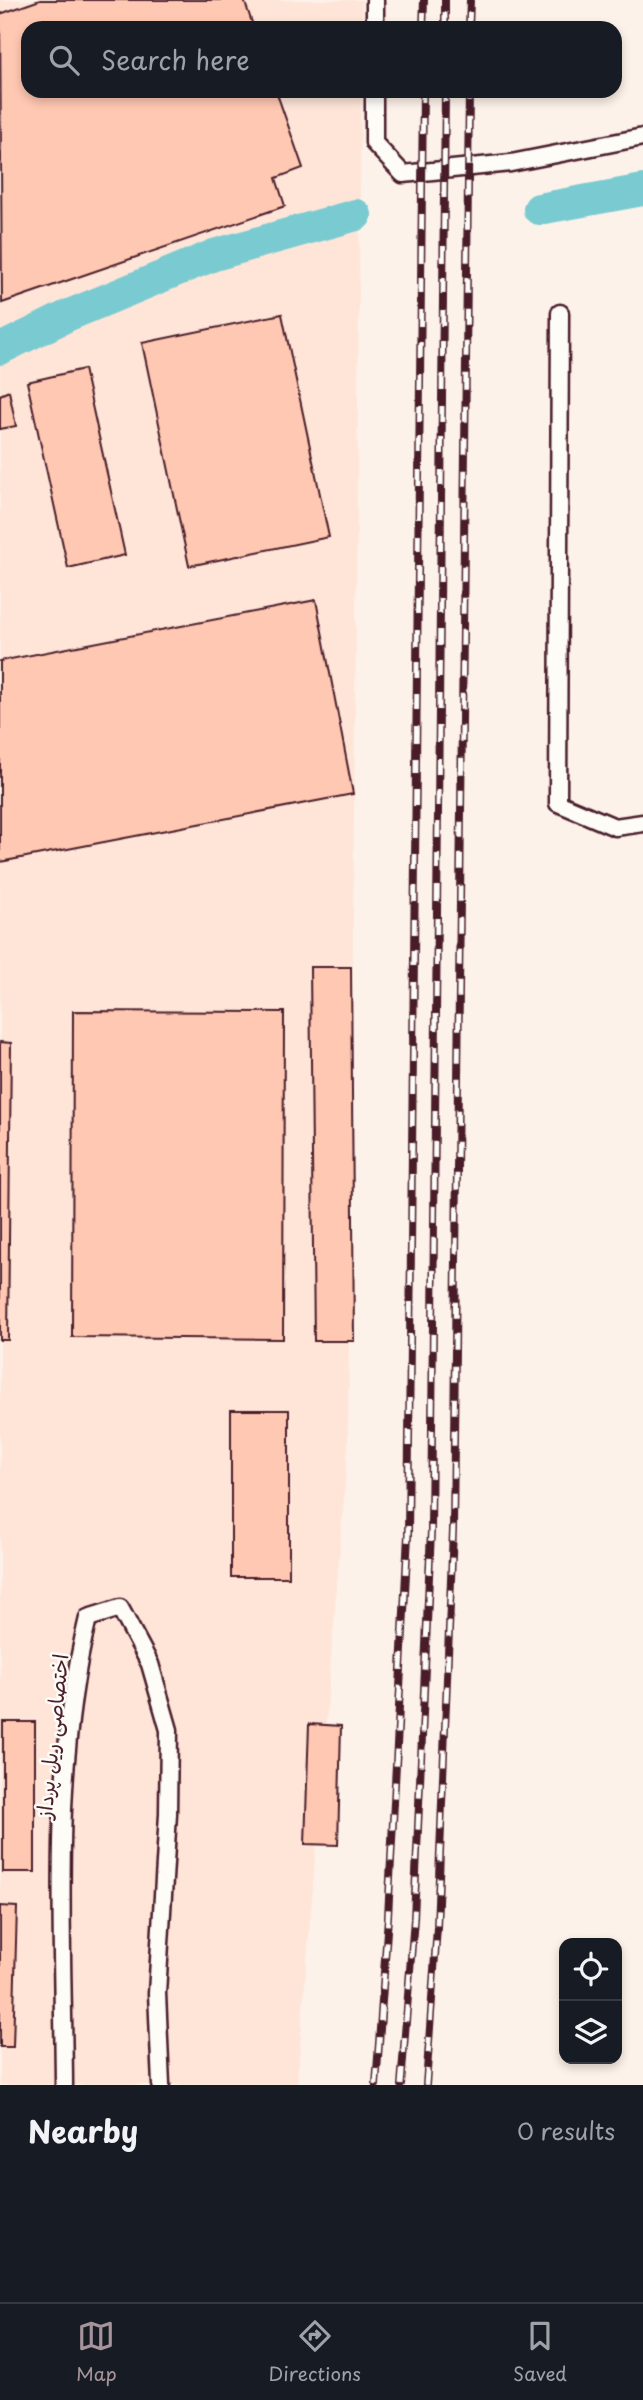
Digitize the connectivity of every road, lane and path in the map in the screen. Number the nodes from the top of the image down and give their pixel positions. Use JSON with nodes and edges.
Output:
{"nodes":[{"id":1,"x":375,"y":0,"type":"edge"},
{"id":2,"x":375,"y":21,"type":"edge"},
{"id":3,"x":374,"y":98,"type":"edge"},
{"id":4,"x":643,"y":137,"type":"edge"},
{"id":5,"x":560,"y":313,"type":"dead end"},
{"id":6,"x":643,"y":823,"type":"edge"},
{"id":7,"x":64,"y":2085,"type":"edge"},
{"id":8,"x":161,"y":2085,"type":"edge"}],
"edges":[{"from":1,"to":2,"type":"lane"},
{"from":3,"to":4,"type":"lane"},
{"from":5,"to":6,"type":"lane"},
{"from":7,"to":8,"type":"lane","name":"اختصاصی ریل پرداز"}]}
